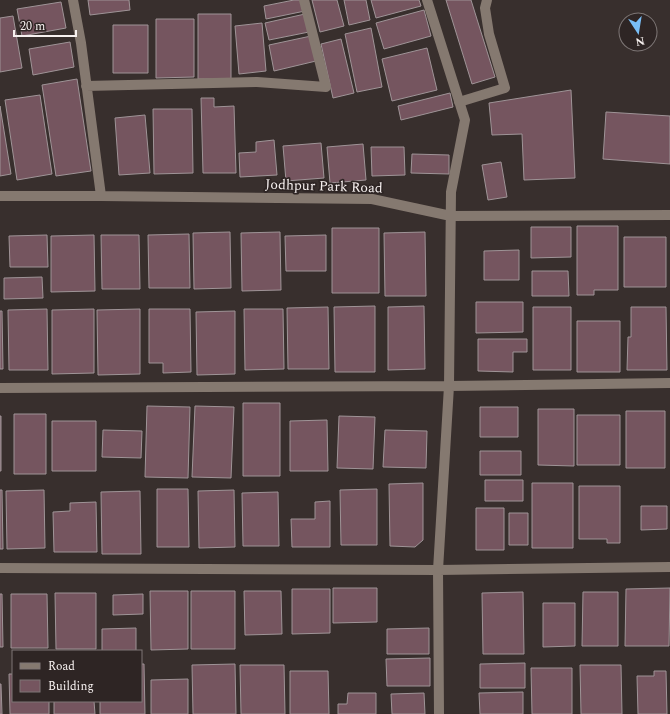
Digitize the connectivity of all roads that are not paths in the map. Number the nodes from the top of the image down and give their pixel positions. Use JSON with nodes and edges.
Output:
{"nodes":[{"id":1,"x":73,"y":0,"type":"edge"},
{"id":2,"x":304,"y":0,"type":"edge"},
{"id":3,"x":427,"y":0,"type":"edge"},
{"id":4,"x":488,"y":0,"type":"edge"},
{"id":5,"x":86,"y":86,"type":"junction"},
{"id":6,"x":459,"y":102,"type":"junction"},
{"id":7,"x":0,"y":196,"type":"edge"},
{"id":8,"x":101,"y":196,"type":"junction"},
{"id":9,"x":670,"y":215,"type":"edge"},
{"id":10,"x":451,"y":216,"type":"junction"},
{"id":11,"x":670,"y":383,"type":"edge"},
{"id":12,"x":449,"y":386,"type":"junction"},
{"id":13,"x":0,"y":388,"type":"edge"},
{"id":14,"x":670,"y":567,"type":"edge"},
{"id":15,"x":0,"y":568,"type":"edge"},
{"id":16,"x":438,"y":570,"type":"junction"},
{"id":17,"x":439,"y":714,"type":"edge"}],
"edges":[{"from":1,"to":5,"type":"street"},
{"from":2,"to":5,"type":"street"},
{"from":3,"to":6,"type":"street"},
{"from":4,"to":6,"type":"street"},
{"from":5,"to":8,"type":"street"},
{"from":6,"to":10,"type":"street"},
{"from":7,"to":8,"type":"street","name":"Jodhpur Park Road"},
{"from":8,"to":10,"type":"street","name":"Jodhpur Park Road"},
{"from":9,"to":10,"type":"street","name":"Jodhpur Park Road"},
{"from":10,"to":12,"type":"street"},
{"from":11,"to":12,"type":"street"},
{"from":12,"to":13,"type":"street"},
{"from":12,"to":16,"type":"street"},
{"from":14,"to":16,"type":"street"},
{"from":15,"to":16,"type":"street"},
{"from":16,"to":17,"type":"street"}]}
